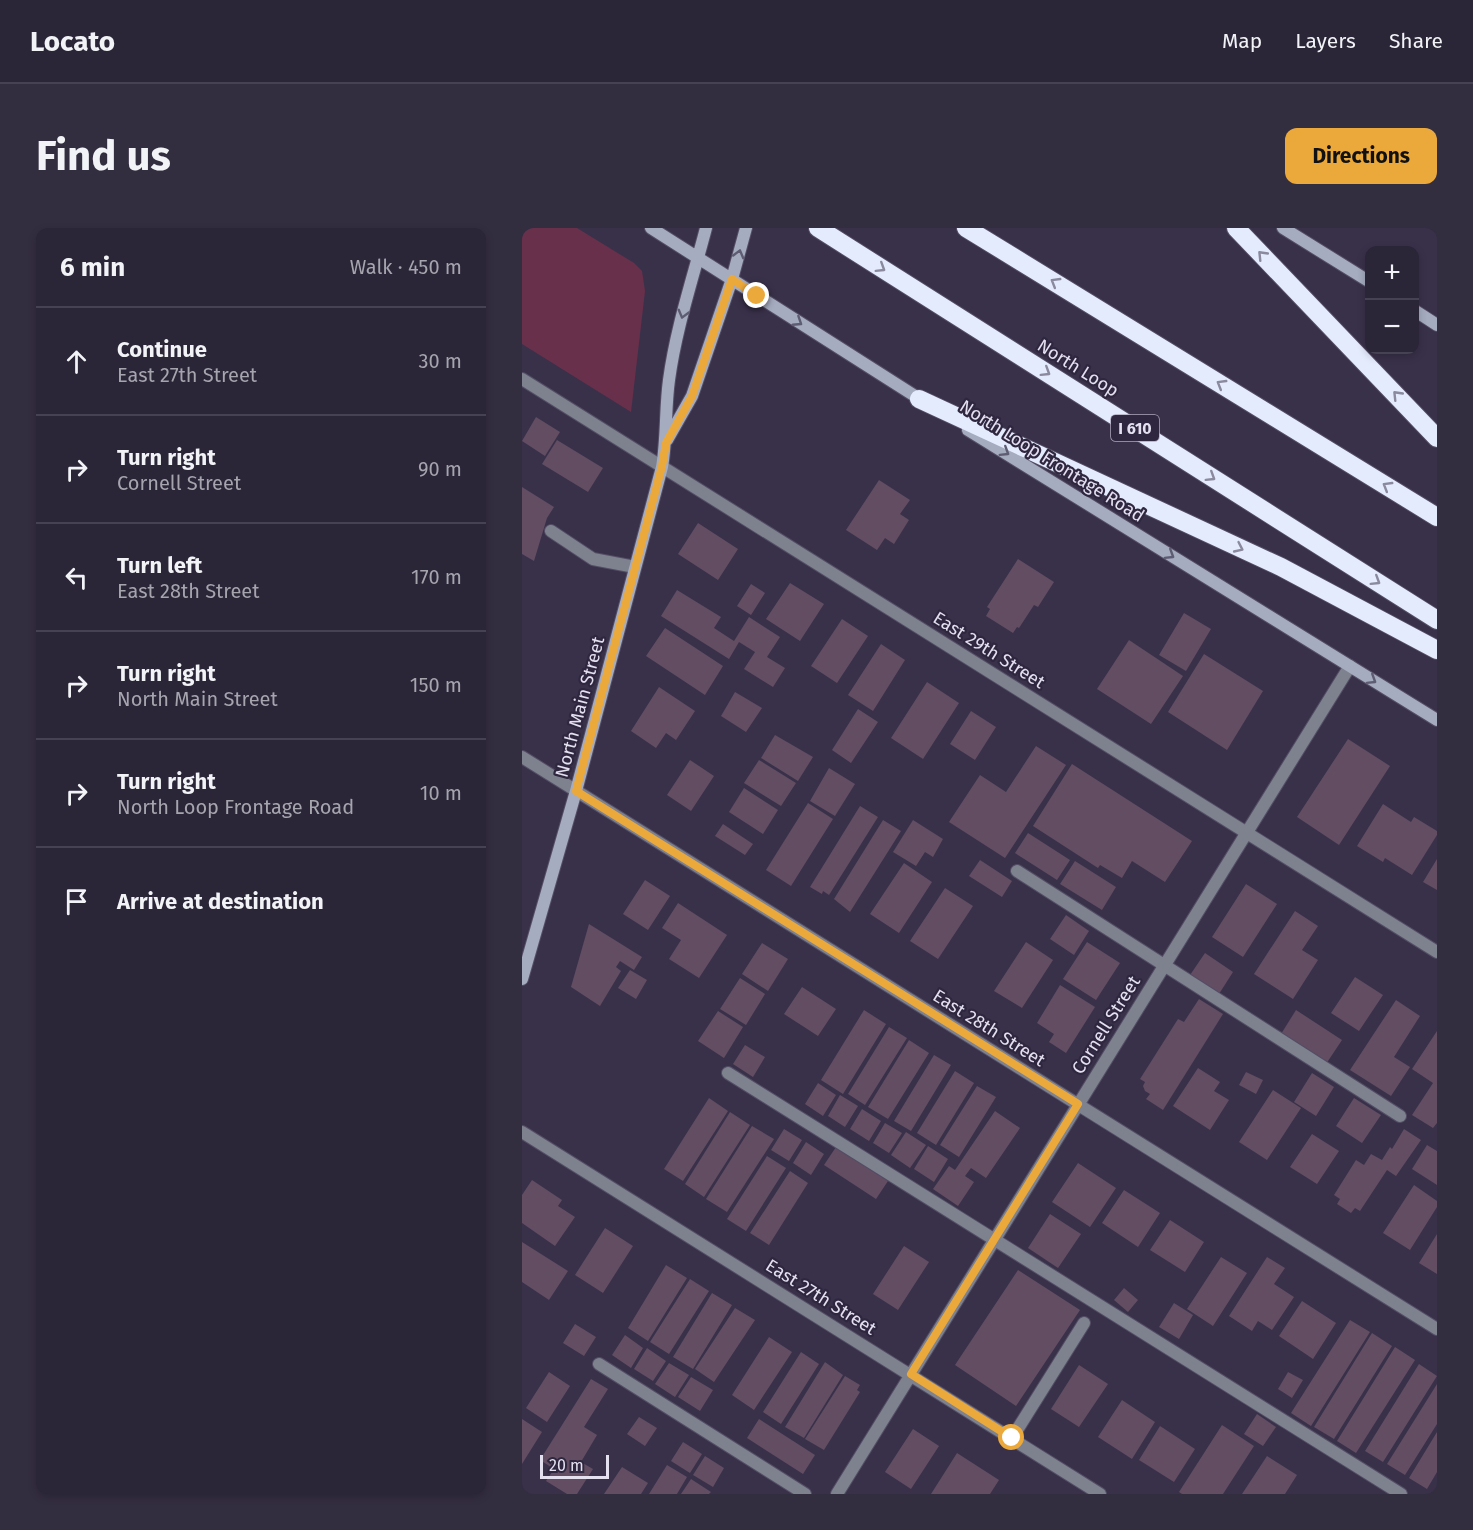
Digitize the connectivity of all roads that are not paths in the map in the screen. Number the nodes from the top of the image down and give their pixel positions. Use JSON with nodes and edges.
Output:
{"nodes":[{"id":1,"x":651,"y":228,"type":"edge"},
{"id":2,"x":706,"y":228,"type":"edge"},
{"id":3,"x":746,"y":228,"type":"edge"},
{"id":4,"x":966,"y":228,"type":"edge"},
{"id":5,"x":1236,"y":228,"type":"edge"},
{"id":6,"x":1283,"y":228,"type":"edge"},
{"id":7,"x":825,"y":232,"type":"edge"},
{"id":8,"x":698,"y":258,"type":"junction"},
{"id":9,"x":732,"y":279,"type":"junction"},
{"id":10,"x":1365,"y":279,"type":"edge"},
{"id":11,"x":1419,"y":313,"type":"edge"},
{"id":12,"x":1437,"y":325,"type":"edge"},
{"id":13,"x":522,"y":379,"type":"edge"},
{"id":14,"x":919,"y":399,"type":"junction"},
{"id":15,"x":1437,"y":438,"type":"edge"},
{"id":16,"x":666,"y":443,"type":"junction"},
{"id":17,"x":662,"y":466,"type":"junction"},
{"id":18,"x":1437,"y":517,"type":"edge"},
{"id":19,"x":551,"y":531,"type":"dead end"},
{"id":20,"x":635,"y":567,"type":"junction"},
{"id":21,"x":1437,"y":620,"type":"edge"},
{"id":22,"x":1437,"y":650,"type":"edge"},
{"id":23,"x":1350,"y":666,"type":"junction"},
{"id":24,"x":1437,"y":720,"type":"edge"},
{"id":25,"x":522,"y":757,"type":"edge"},
{"id":26,"x":576,"y":791,"type":"junction"},
{"id":27,"x":1247,"y":833,"type":"junction"},
{"id":28,"x":1017,"y":871,"type":"dead end"},
{"id":29,"x":1437,"y":952,"type":"edge"},
{"id":30,"x":1164,"y":965,"type":"junction"},
{"id":31,"x":522,"y":979,"type":"edge"},
{"id":32,"x":728,"y":1073,"type":"dead end"},
{"id":33,"x":1078,"y":1104,"type":"junction"},
{"id":34,"x":1400,"y":1116,"type":"dead end"},
{"id":35,"x":522,"y":1132,"type":"edge"},
{"id":36,"x":995,"y":1239,"type":"junction"},
{"id":37,"x":1084,"y":1323,"type":"dead end"},
{"id":38,"x":1437,"y":1329,"type":"edge"},
{"id":39,"x":599,"y":1364,"type":"dead end"},
{"id":40,"x":911,"y":1374,"type":"junction"},
{"id":41,"x":1012,"y":1438,"type":"junction"},
{"id":42,"x":805,"y":1494,"type":"edge"},
{"id":43,"x":837,"y":1494,"type":"edge"},
{"id":44,"x":1100,"y":1494,"type":"edge"},
{"id":45,"x":1401,"y":1494,"type":"edge"}],
"edges":[{"from":1,"to":8,"type":"main road","name":"North Loop Frontage Road"},
{"from":2,"to":8,"type":"main road","name":"North Main Street"},
{"from":9,"to":3,"type":"main road","name":"North Main Street","one_way":true},
{"from":18,"to":4,"type":"highway","one_way":true},
{"from":15,"to":5,"type":"highway","one_way":true},
{"from":6,"to":10,"type":"main road"},
{"from":7,"to":21,"type":"highway","name":"North Loop","number":"I 610","one_way":true},
{"from":8,"to":9,"type":"main road","name":"North Loop Frontage Road"},
{"from":8,"to":16,"type":"main road","name":"North Main Street","one_way":true},
{"from":9,"to":14,"type":"main road","name":"North Loop Frontage Road","one_way":true},
{"from":9,"to":16,"type":"main road","name":"North Main Street"},
{"from":11,"to":12,"type":"main road"},
{"from":13,"to":17,"type":"street","name":"East 29th Street"},
{"from":14,"to":22,"type":"highway","one_way":true},
{"from":14,"to":23,"type":"main road","name":"North Loop Frontage Road","one_way":true},
{"from":16,"to":17,"type":"main road","name":"North Main Street"},
{"from":17,"to":20,"type":"main road","name":"North Main Street"},
{"from":17,"to":27,"type":"street","name":"East 29th Street"},
{"from":19,"to":20,"type":"street"},
{"from":20,"to":26,"type":"main road","name":"North Main Street"},
{"from":23,"to":24,"type":"main road","name":"North Loop Frontage Road","one_way":true},
{"from":23,"to":27,"type":"street","name":"Cornell Street"},
{"from":25,"to":26,"type":"street","name":"East 28th Street"},
{"from":26,"to":31,"type":"main road","name":"North Main Street"},
{"from":26,"to":33,"type":"street","name":"East 28th Street"},
{"from":27,"to":29,"type":"street","name":"East 29th Street"},
{"from":27,"to":30,"type":"street","name":"Cornell Street"},
{"from":28,"to":30,"type":"street"},
{"from":30,"to":33,"type":"street","name":"Cornell Street"},
{"from":30,"to":34,"type":"street"},
{"from":32,"to":36,"type":"street"},
{"from":33,"to":36,"type":"street","name":"Cornell Street"},
{"from":33,"to":38,"type":"street","name":"East 28th Street"},
{"from":35,"to":40,"type":"street","name":"East 27th Street"},
{"from":36,"to":40,"type":"street","name":"Cornell Street"},
{"from":36,"to":45,"type":"street"},
{"from":37,"to":41,"type":"street"},
{"from":39,"to":42,"type":"street"},
{"from":40,"to":41,"type":"street","name":"East 27th Street"},
{"from":40,"to":43,"type":"street","name":"Cornell Street"},
{"from":41,"to":44,"type":"street","name":"East 27th Street"}]}
